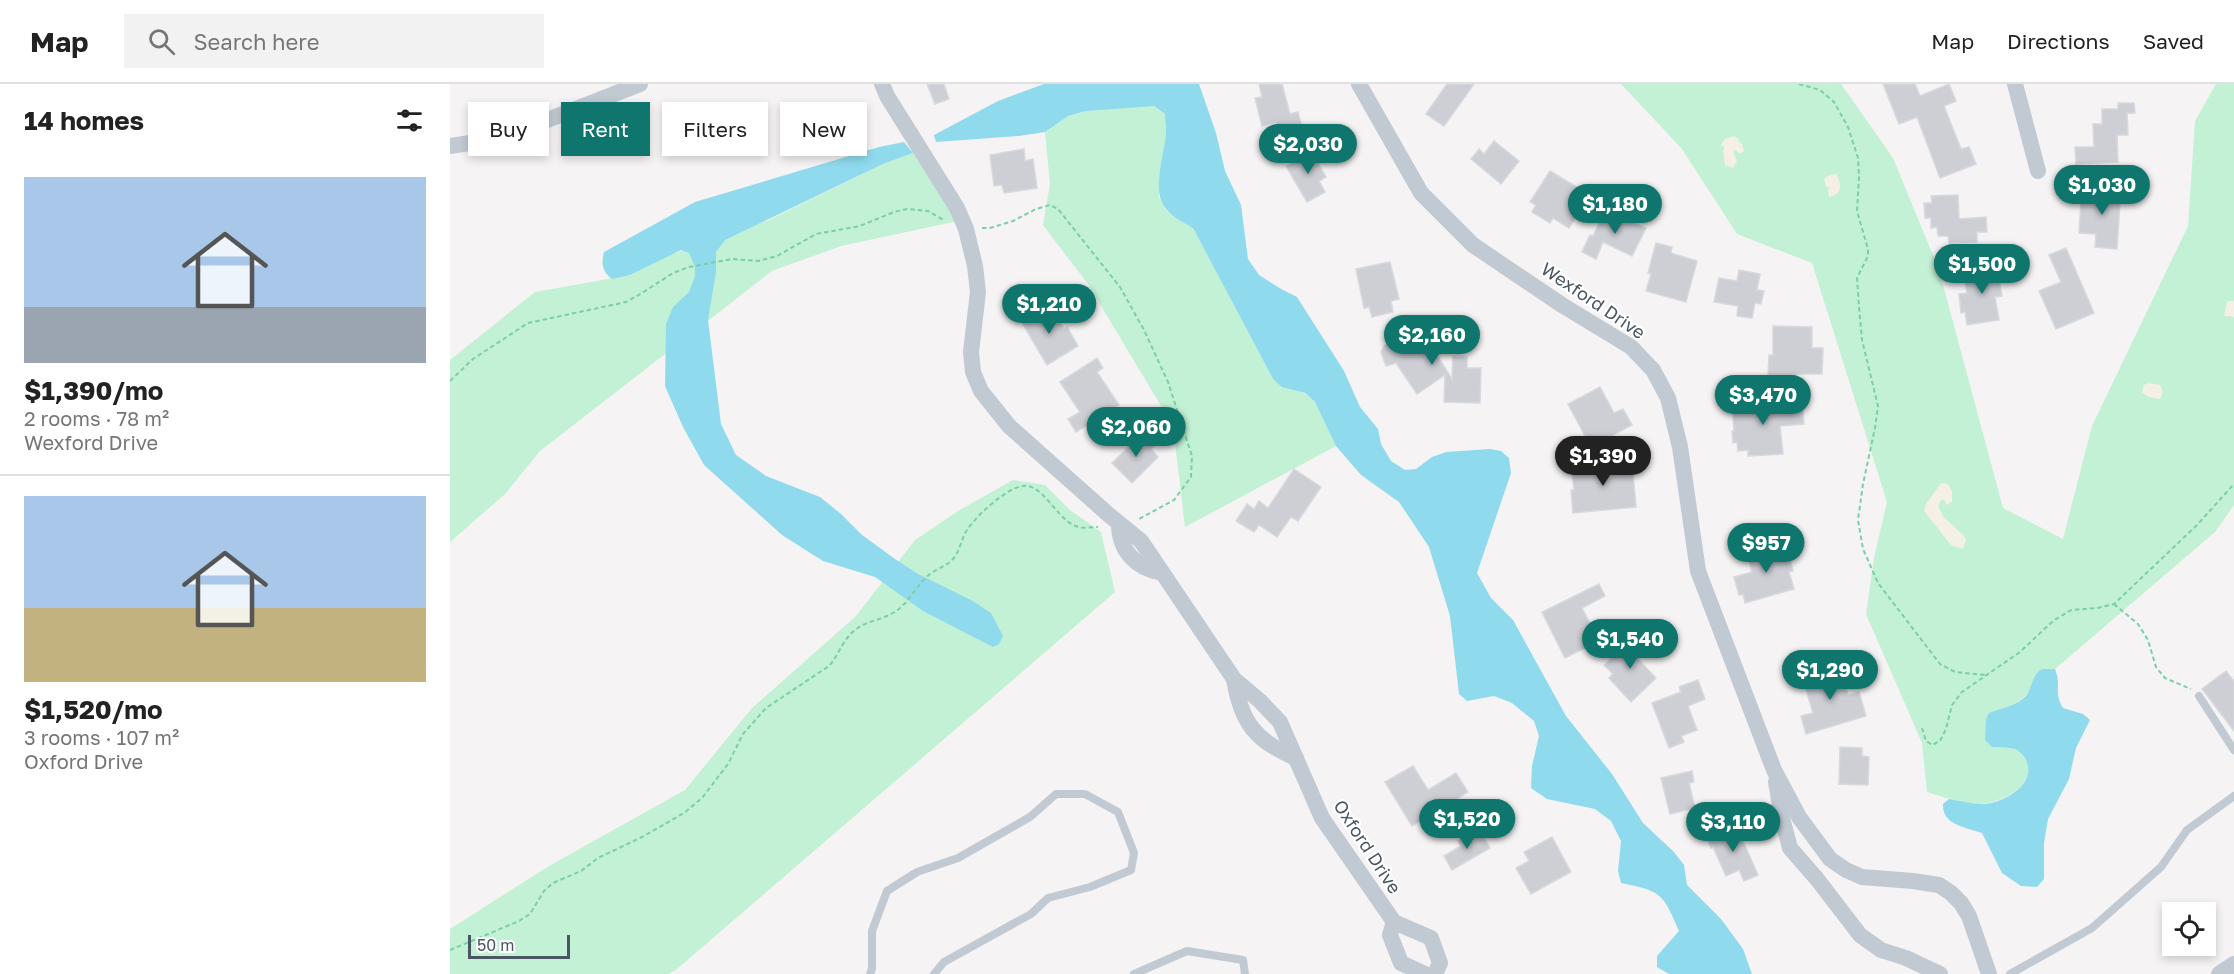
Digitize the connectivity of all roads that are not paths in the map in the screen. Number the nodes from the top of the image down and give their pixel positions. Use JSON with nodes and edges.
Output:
{"nodes":[{"id":1,"x":640,"y":84,"type":"edge"},
{"id":2,"x":882,"y":84,"type":"edge"},
{"id":3,"x":1359,"y":84,"type":"edge"},
{"id":4,"x":2015,"y":84,"type":"edge"},
{"id":5,"x":450,"y":146,"type":"edge"},
{"id":6,"x":2038,"y":171,"type":"dead end"},
{"id":7,"x":1234,"y":679,"type":"junction"},
{"id":8,"x":2199,"y":696,"type":"road end"},
{"id":9,"x":2234,"y":750,"type":"edge"},
{"id":10,"x":1296,"y":758,"type":"junction"},
{"id":11,"x":1774,"y":770,"type":"junction"},
{"id":12,"x":2234,"y":796,"type":"edge"},
{"id":13,"x":1394,"y":922,"type":"junction"},
{"id":14,"x":2234,"y":964,"type":"edge"},
{"id":15,"x":870,"y":974,"type":"edge"},
{"id":16,"x":934,"y":974,"type":"edge"},
{"id":17,"x":1134,"y":974,"type":"edge"},
{"id":18,"x":1245,"y":974,"type":"edge"},
{"id":19,"x":1425,"y":974,"type":"edge"},
{"id":20,"x":1435,"y":974,"type":"edge"},
{"id":21,"x":1940,"y":974,"type":"edge"},
{"id":22,"x":1989,"y":974,"type":"edge"},
{"id":23,"x":2010,"y":974,"type":"edge"},
{"id":24,"x":2219,"y":974,"type":"edge"}],
"edges":[{"from":1,"to":5,"type":"street"},
{"from":2,"to":7,"type":"street","name":"Oxford Drive"},
{"from":3,"to":11,"type":"street","name":"Wexford Drive"},
{"from":4,"to":6,"type":"street"},
{"from":7,"to":10,"type":"street","name":"Oxford Drive"},
{"from":7,"to":10,"type":"street","name":"Oxford Drive"},
{"from":8,"to":9,"type":"lane"},
{"from":10,"to":13,"type":"street","name":"Oxford Drive"},
{"from":11,"to":21,"type":"street","name":"Wexford Drive"},
{"from":11,"to":22,"type":"street","name":"Wexford Drive"},
{"from":12,"to":23,"type":"lane"},
{"from":13,"to":19,"type":"street","name":"Oxford Drive"},
{"from":13,"to":20,"type":"street","name":"Oxford Drive"},
{"from":14,"to":24,"type":"street"},
{"from":15,"to":16,"type":"lane"},
{"from":17,"to":18,"type":"lane"}]}
